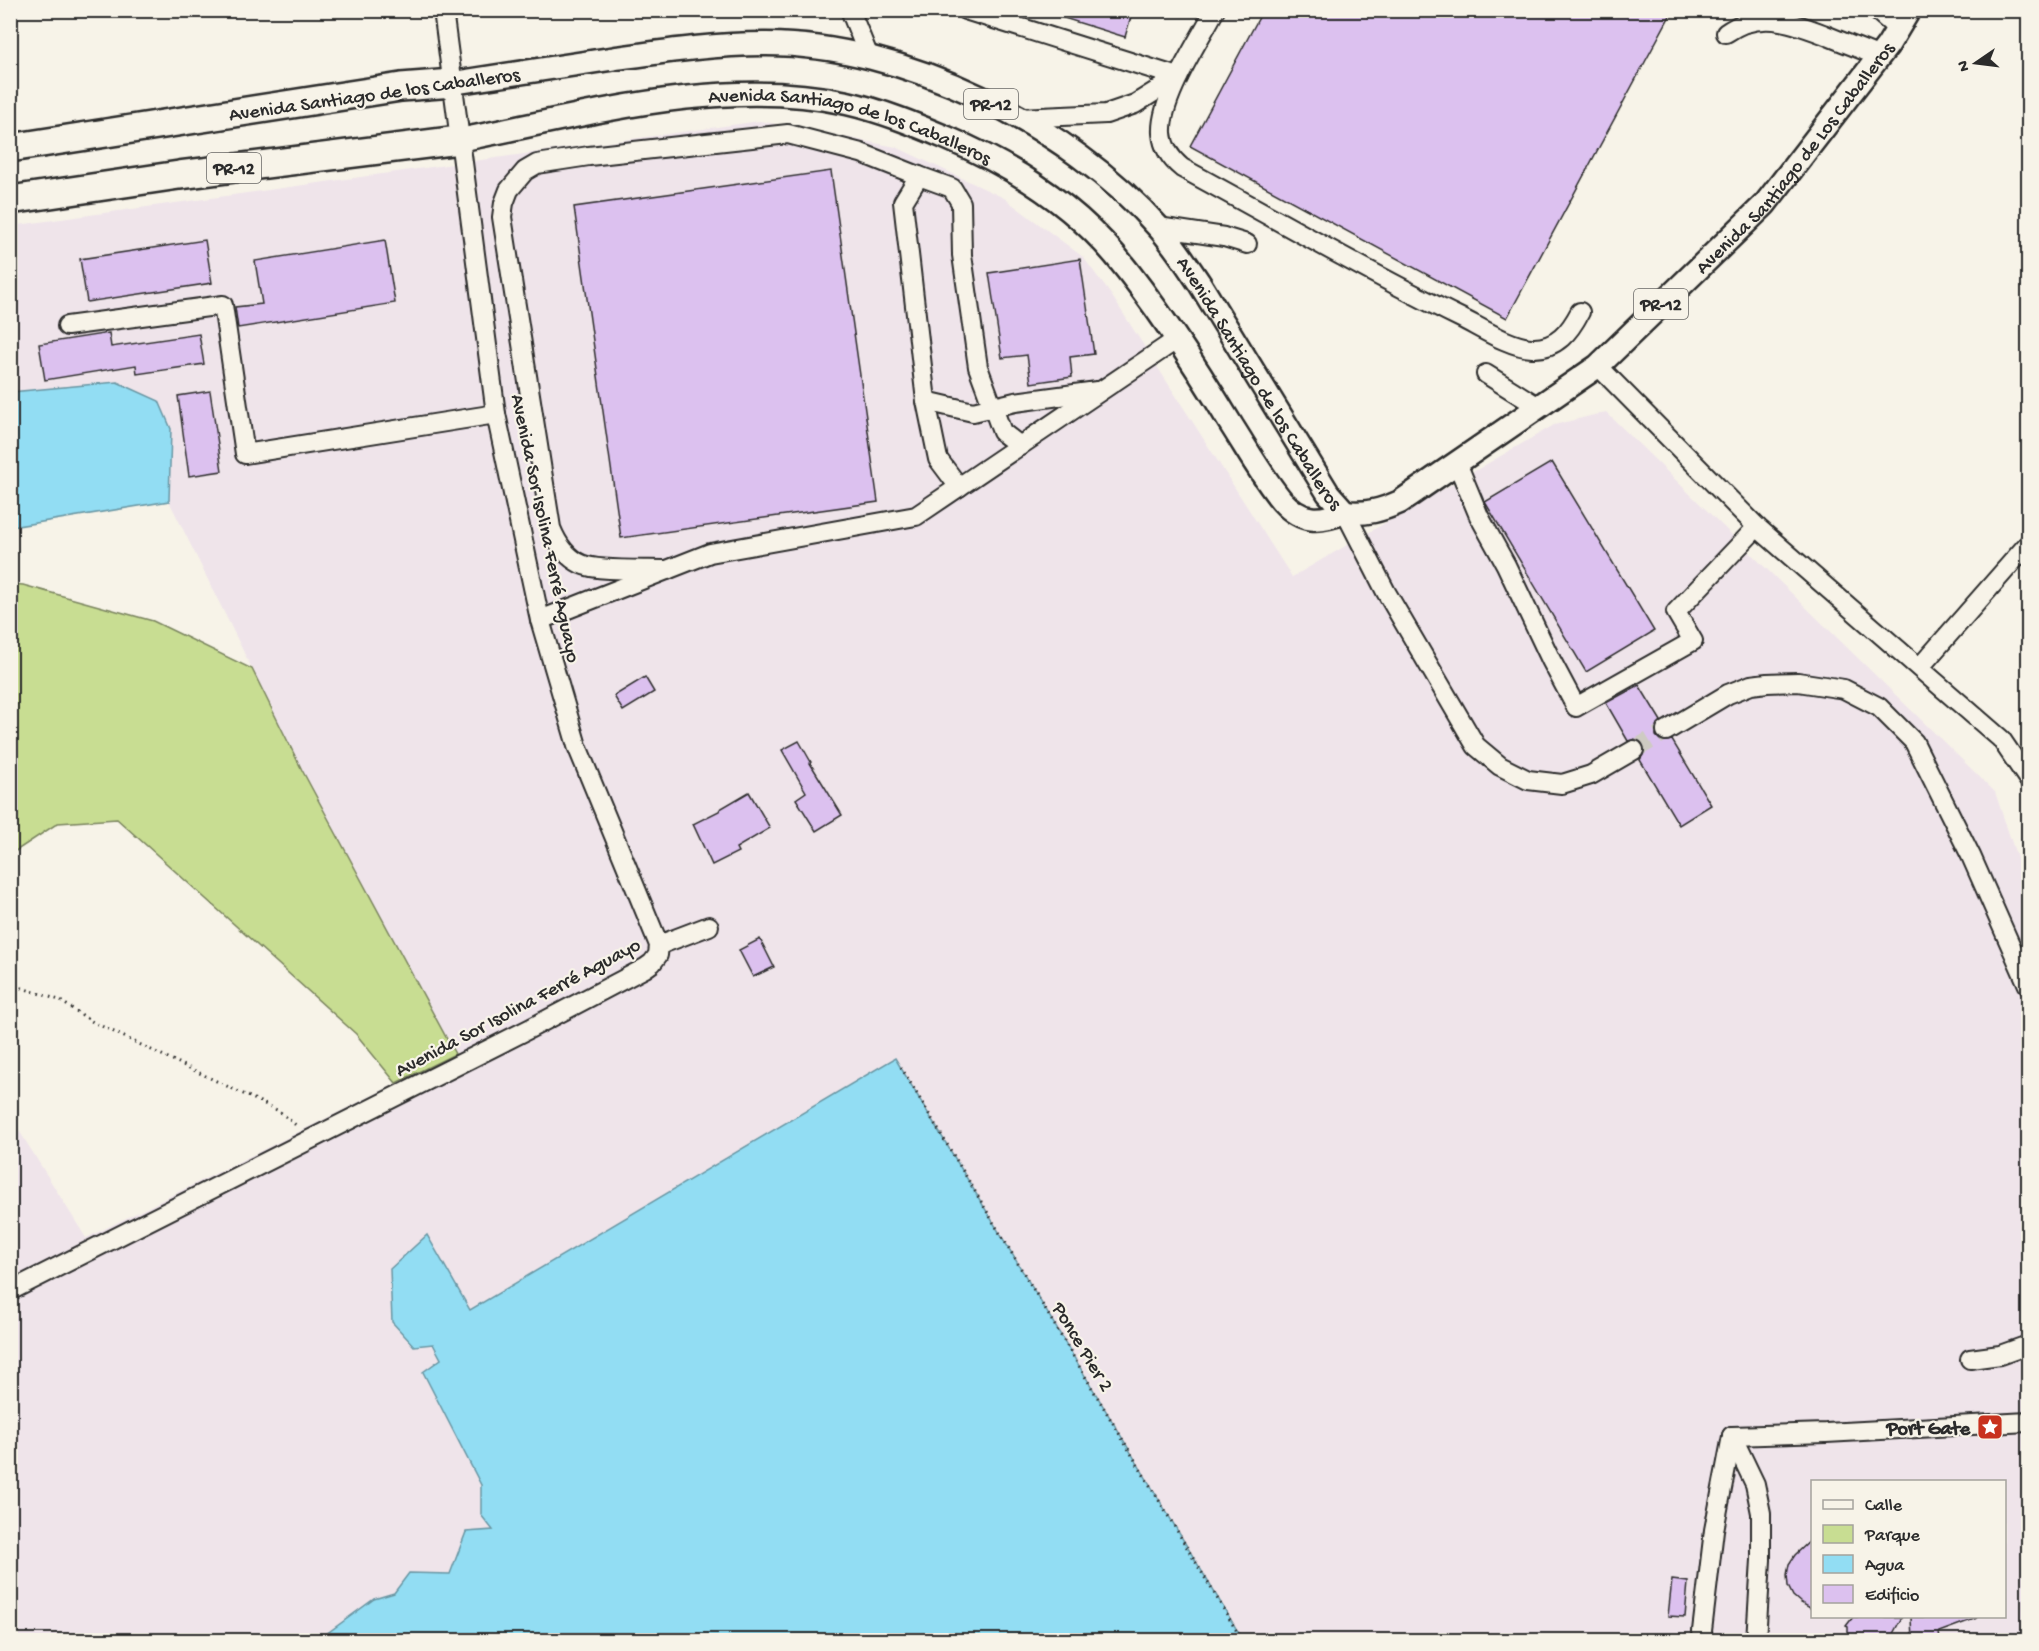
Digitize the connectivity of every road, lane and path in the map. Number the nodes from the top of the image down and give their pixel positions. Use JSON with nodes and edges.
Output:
{"nodes":[{"id":1,"x":443,"y":10,"type":"edge"},
{"id":2,"x":849,"y":10,"type":"edge"},
{"id":3,"x":965,"y":10,"type":"edge"},
{"id":4,"x":1215,"y":10,"type":"edge"},
{"id":5,"x":1876,"y":10,"type":"edge"},
{"id":6,"x":1903,"y":20,"type":"edge"},
{"id":7,"x":1725,"y":33,"type":"dead end"},
{"id":8,"x":869,"y":57,"type":"junction"},
{"id":9,"x":1880,"y":57,"type":"junction"},
{"id":10,"x":1178,"y":77,"type":"junction"},
{"id":11,"x":453,"y":83,"type":"junction"},
{"id":12,"x":1019,"y":118,"type":"junction"},
{"id":13,"x":459,"y":140,"type":"junction"},
{"id":14,"x":10,"y":148,"type":"edge"},
{"id":15,"x":919,"y":176,"type":"junction"},
{"id":16,"x":10,"y":200,"type":"edge"},
{"id":17,"x":1158,"y":227,"type":"junction"},
{"id":18,"x":1246,"y":244,"type":"dead end"},
{"id":19,"x":1580,"y":312,"type":"dead end"},
{"id":20,"x":67,"y":326,"type":"dead end"},
{"id":21,"x":1176,"y":340,"type":"junction"},
{"id":22,"x":1598,"y":366,"type":"junction"},
{"id":23,"x":1486,"y":374,"type":"dead end"},
{"id":24,"x":1102,"y":390,"type":"junction"},
{"id":25,"x":926,"y":401,"type":"junction"},
{"id":26,"x":1537,"y":406,"type":"junction"},
{"id":27,"x":995,"y":407,"type":"junction"},
{"id":28,"x":496,"y":414,"type":"junction"},
{"id":29,"x":1020,"y":446,"type":"junction"},
{"id":30,"x":1457,"y":462,"type":"junction"},
{"id":31,"x":959,"y":487,"type":"junction"},
{"id":32,"x":1345,"y":512,"type":"junction"},
{"id":33,"x":1757,"y":527,"type":"junction"},
{"id":34,"x":2028,"y":544,"type":"edge"},
{"id":35,"x":667,"y":570,"type":"junction"},
{"id":36,"x":540,"y":620,"type":"junction"},
{"id":37,"x":1920,"y":667,"type":"junction"},
{"id":38,"x":1666,"y":731,"type":"tunnel mouth"},
{"id":39,"x":1634,"y":750,"type":"tunnel mouth"},
{"id":40,"x":2028,"y":779,"type":"edge"},
{"id":41,"x":709,"y":926,"type":"dead end"},
{"id":42,"x":659,"y":945,"type":"junction"},
{"id":43,"x":10,"y":984,"type":"edge"},
{"id":44,"x":2028,"y":986,"type":"edge"},
{"id":45,"x":901,"y":1067,"type":"dead end"},
{"id":46,"x":311,"y":1139,"type":"junction"},
{"id":47,"x":10,"y":1291,"type":"edge"},
{"id":48,"x":2028,"y":1345,"type":"edge"},
{"id":49,"x":1970,"y":1359,"type":"dead end"},
{"id":50,"x":2028,"y":1422,"type":"edge"},
{"id":51,"x":1732,"y":1436,"type":"junction"},
{"id":52,"x":1242,"y":1641,"type":"edge"},
{"id":53,"x":1703,"y":1641,"type":"edge"},
{"id":54,"x":1756,"y":1641,"type":"edge"}],
"edges":[{"from":1,"to":11,"type":"street","name":"Avenida Sor Isolina Ferré Aguayo"},
{"from":2,"to":8,"type":"street"},
{"from":3,"to":10,"type":"street"},
{"from":4,"to":10,"type":"street"},
{"from":5,"to":6,"type":"street"},
{"from":6,"to":9,"type":"main road","name":"Avenida Santiago de Los Caballeros","number":"PR-12"},
{"from":7,"to":9,"type":"street"},
{"from":8,"to":11,"type":"main road","name":"Avenida Santiago de los Caballeros","number":"PR-12"},
{"from":8,"to":12,"type":"main road","name":"Avenida Santiago de los Caballeros","number":"PR-12"},
{"from":9,"to":22,"type":"main road","name":"Avenida Santiago de Los Caballeros","number":"PR-12"},
{"from":10,"to":12,"type":"street"},
{"from":10,"to":19,"type":"street"},
{"from":11,"to":13,"type":"street","name":"Avenida Sor Isolina Ferré Aguayo"},
{"from":11,"to":14,"type":"highway","name":"Avenida Santiago de los Caballeros","number":"PR-12"},
{"from":12,"to":17,"type":"main road","name":"Avenida Santiago de los Caballeros","number":"PR-12"},
{"from":13,"to":16,"type":"highway","name":"Avenida Santiago de los Caballeros","number":"PR-12"},
{"from":13,"to":21,"type":"main road","name":"Avenida Santiago de los Caballeros","number":"PR-12"},
{"from":13,"to":28,"type":"street","name":"Avenida Sor Isolina Ferré Aguayo"},
{"from":15,"to":25,"type":"street"},
{"from":15,"to":27,"type":"street"},
{"from":15,"to":35,"type":"street"},
{"from":17,"to":18,"type":"street"},
{"from":17,"to":32,"type":"main road","name":"Avenida Santiago de los Caballeros","number":"PR-12"},
{"from":20,"to":28,"type":"street"},
{"from":21,"to":24,"type":"street"},
{"from":21,"to":32,"type":"main road","name":"Avenida Santiago de los Caballeros","number":"PR-12"},
{"from":22,"to":26,"type":"main road","name":"Avenida Santiago de Los Caballeros","number":"PR-12"},
{"from":22,"to":33,"type":"street"},
{"from":23,"to":26,"type":"street"},
{"from":24,"to":27,"type":"street"},
{"from":24,"to":29,"type":"street"},
{"from":25,"to":27,"type":"street"},
{"from":25,"to":31,"type":"street"},
{"from":26,"to":30,"type":"main road","name":"Avenida Santiago de Los Caballeros","number":"PR-12"},
{"from":27,"to":29,"type":"street"},
{"from":28,"to":36,"type":"street","name":"Avenida Sor Isolina Ferré Aguayo"},
{"from":29,"to":31,"type":"street"},
{"from":30,"to":32,"type":"main road","name":"Avenida Santiago de Los Caballeros","number":"PR-12"},
{"from":30,"to":33,"type":"street"},
{"from":31,"to":35,"type":"street"},
{"from":32,"to":39,"type":"street"},
{"from":33,"to":37,"type":"street"},
{"from":34,"to":37,"type":"street"},
{"from":35,"to":36,"type":"street"},
{"from":36,"to":42,"type":"street","name":"Avenida Sor Isolina Ferré Aguayo"},
{"from":37,"to":40,"type":"street"},
{"from":38,"to":44,"type":"street"},
{"from":41,"to":42,"type":"street"},
{"from":42,"to":46,"type":"street","name":"Avenida Sor Isolina Ferré Aguayo"},
{"from":43,"to":46,"type":"path"},
{"from":45,"to":52,"type":"path","name":"Ponce Pier 2"},
{"from":46,"to":47,"type":"street","name":"Avenida Sor Isolina Ferré Aguayo"},
{"from":48,"to":49,"type":"street"},
{"from":50,"to":51,"type":"street"},
{"from":51,"to":53,"type":"street"},
{"from":51,"to":54,"type":"street"}]}
